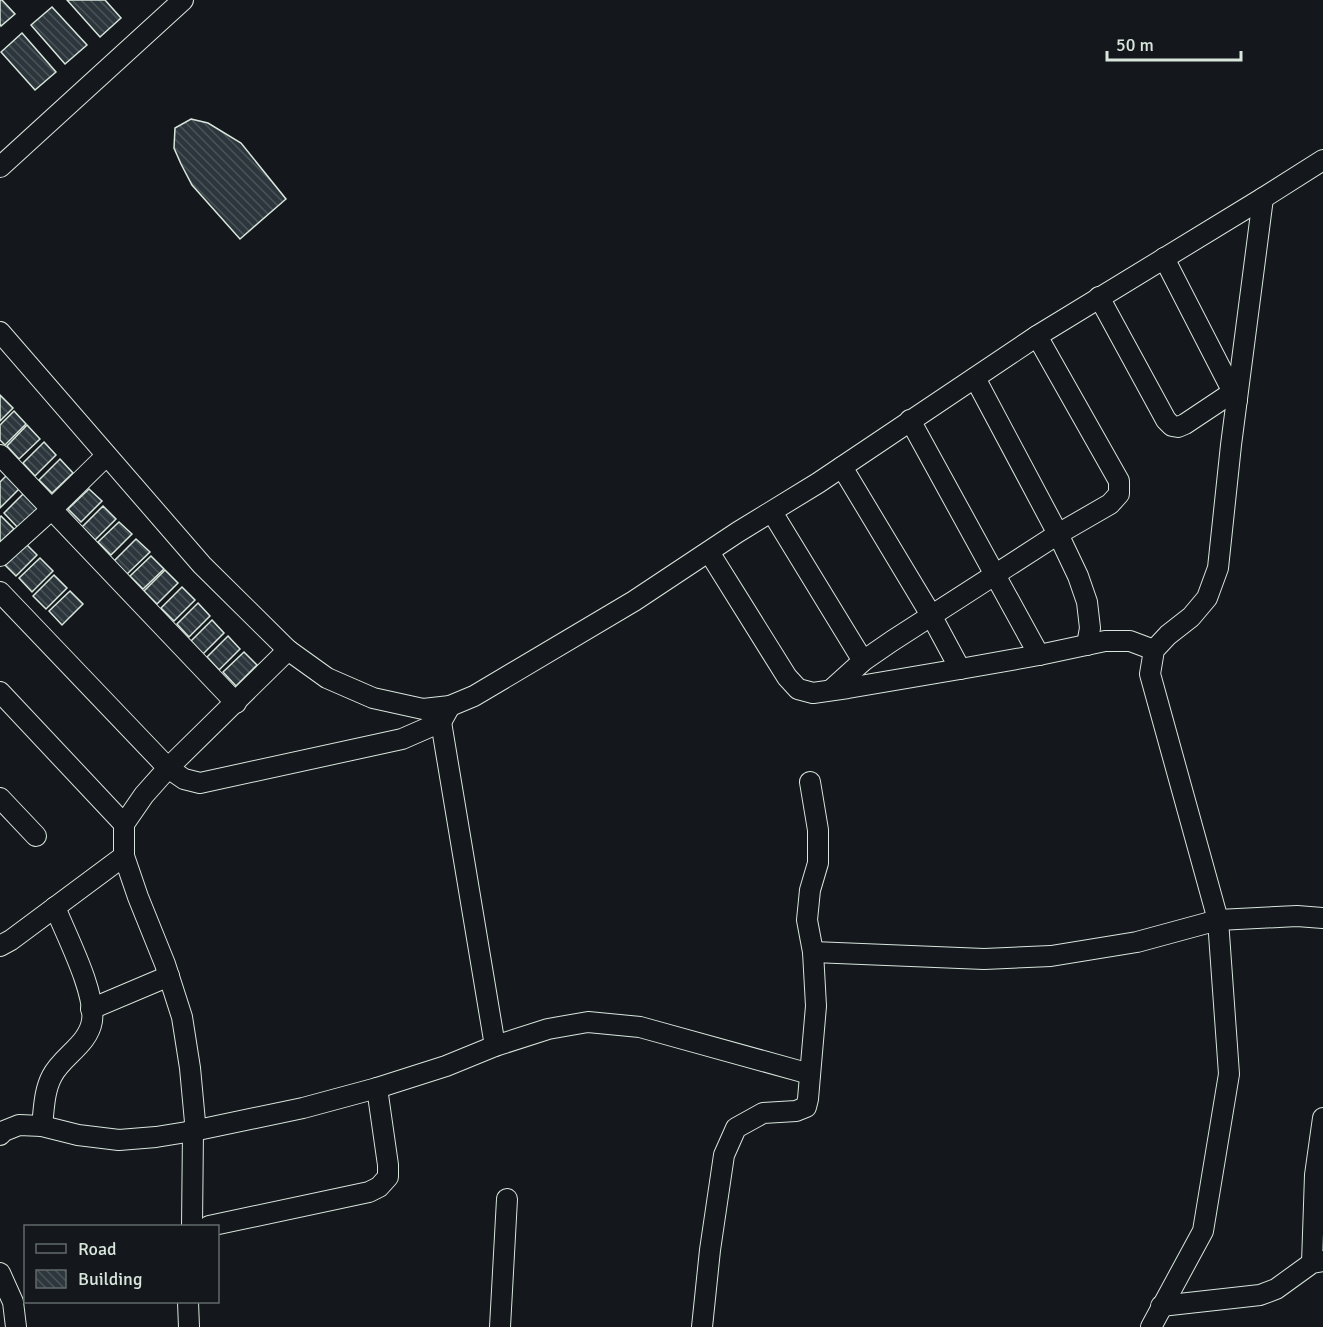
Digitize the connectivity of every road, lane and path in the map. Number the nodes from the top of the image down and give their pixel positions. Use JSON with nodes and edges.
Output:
{"nodes":[{"id":1,"x":178,"y":2,"type":"edge"},
{"id":2,"x":1323,"y":159,"type":"edge"},
{"id":3,"x":0,"y":167,"type":"edge"},
{"id":4,"x":1263,"y":198,"type":"junction"},
{"id":5,"x":1164,"y":258,"type":"junction"},
{"id":6,"x":1099,"y":297,"type":"junction"},
{"id":7,"x":0,"y":332,"type":"edge"},
{"id":8,"x":1037,"y":336,"type":"junction"},
{"id":9,"x":975,"y":378,"type":"junction"},
{"id":10,"x":1235,"y":396,"type":"junction"},
{"id":11,"x":910,"y":420,"type":"junction"},
{"id":12,"x":0,"y":455,"type":"edge"},
{"id":13,"x":106,"y":456,"type":"junction"},
{"id":14,"x":842,"y":467,"type":"junction"},
{"id":15,"x":52,"y":509,"type":"junction"},
{"id":16,"x":772,"y":512,"type":"junction"},
{"id":17,"x":1058,"y":534,"type":"junction"},
{"id":18,"x":709,"y":552,"type":"junction"},
{"id":19,"x":0,"y":556,"type":"edge"},
{"id":20,"x":994,"y":575,"type":"junction"},
{"id":21,"x":0,"y":592,"type":"edge"},
{"id":22,"x":931,"y":615,"type":"junction"},
{"id":23,"x":1087,"y":645,"type":"junction"},
{"id":24,"x":288,"y":650,"type":"junction"},
{"id":25,"x":1154,"y":651,"type":"junction"},
{"id":26,"x":1039,"y":655,"type":"junction"},
{"id":27,"x":863,"y":661,"type":"junction"},
{"id":28,"x":960,"y":669,"type":"junction"},
{"id":29,"x":831,"y":690,"type":"junction"},
{"id":30,"x":0,"y":692,"type":"edge"},
{"id":31,"x":236,"y":703,"type":"junction"},
{"id":32,"x":445,"y":714,"type":"junction"},
{"id":33,"x":168,"y":768,"type":"junction"},
{"id":34,"x":810,"y":782,"type":"dead end"},
{"id":35,"x":0,"y":798,"type":"edge"},
{"id":36,"x":124,"y":824,"type":"junction"},
{"id":37,"x":36,"y":836,"type":"dead end"},
{"id":38,"x":124,"y":856,"type":"junction"},
{"id":39,"x":55,"y":907,"type":"junction"},
{"id":40,"x":1323,"y":918,"type":"edge"},
{"id":41,"x":1218,"y":920,"type":"junction"},
{"id":42,"x":0,"y":946,"type":"edge"},
{"id":43,"x":813,"y":952,"type":"junction"},
{"id":44,"x":169,"y":976,"type":"junction"},
{"id":45,"x":91,"y":1009,"type":"junction"},
{"id":46,"x":495,"y":1046,"type":"junction"},
{"id":47,"x":810,"y":1074,"type":"junction"},
{"id":48,"x":377,"y":1088,"type":"junction"},
{"id":49,"x":1323,"y":1118,"type":"edge"},
{"id":50,"x":42,"y":1126,"type":"junction"},
{"id":51,"x":193,"y":1131,"type":"junction"},
{"id":52,"x":0,"y":1135,"type":"edge"},
{"id":53,"x":507,"y":1199,"type":"dead end"},
{"id":54,"x":192,"y":1225,"type":"edge"},
{"id":55,"x":218,"y":1225,"type":"edge"},
{"id":56,"x":1317,"y":1262,"type":"edge"},
{"id":57,"x":0,"y":1273,"type":"edge"},
{"id":58,"x":188,"y":1303,"type":"edge"},
{"id":59,"x":1161,"y":1306,"type":"junction"},
{"id":60,"x":16,"y":1327,"type":"edge"},
{"id":61,"x":189,"y":1327,"type":"edge"},
{"id":62,"x":500,"y":1327,"type":"edge"},
{"id":63,"x":702,"y":1327,"type":"edge"},
{"id":64,"x":1151,"y":1327,"type":"edge"}],
"edges":[{"from":1,"to":3,"type":"street"},
{"from":2,"to":4,"type":"street"},
{"from":4,"to":5,"type":"street"},
{"from":4,"to":10,"type":"street"},
{"from":5,"to":6,"type":"street"},
{"from":5,"to":10,"type":"street"},
{"from":6,"to":8,"type":"street"},
{"from":6,"to":10,"type":"street"},
{"from":7,"to":13,"type":"street"},
{"from":8,"to":9,"type":"street"},
{"from":8,"to":17,"type":"street"},
{"from":9,"to":11,"type":"street"},
{"from":9,"to":17,"type":"street"},
{"from":10,"to":25,"type":"street"},
{"from":11,"to":14,"type":"street"},
{"from":11,"to":20,"type":"street"},
{"from":12,"to":15,"type":"street"},
{"from":13,"to":15,"type":"street"},
{"from":13,"to":24,"type":"street"},
{"from":14,"to":16,"type":"street"},
{"from":14,"to":22,"type":"street"},
{"from":15,"to":19,"type":"street"},
{"from":15,"to":31,"type":"street"},
{"from":16,"to":18,"type":"street"},
{"from":16,"to":27,"type":"street"},
{"from":17,"to":20,"type":"street"},
{"from":17,"to":23,"type":"street"},
{"from":18,"to":29,"type":"street"},
{"from":18,"to":32,"type":"street"},
{"from":20,"to":22,"type":"street"},
{"from":20,"to":26,"type":"street"},
{"from":21,"to":33,"type":"street"},
{"from":22,"to":27,"type":"street"},
{"from":22,"to":28,"type":"street"},
{"from":23,"to":25,"type":"street"},
{"from":23,"to":26,"type":"street"},
{"from":24,"to":31,"type":"street"},
{"from":24,"to":32,"type":"street"},
{"from":25,"to":41,"type":"street"},
{"from":26,"to":28,"type":"street"},
{"from":27,"to":29,"type":"street"},
{"from":28,"to":29,"type":"street"},
{"from":30,"to":36,"type":"street"},
{"from":31,"to":33,"type":"street"},
{"from":32,"to":33,"type":"street"},
{"from":32,"to":46,"type":"street"},
{"from":33,"to":36,"type":"street"},
{"from":34,"to":43,"type":"street"},
{"from":35,"to":37,"type":"street"},
{"from":36,"to":38,"type":"street"},
{"from":38,"to":39,"type":"street"},
{"from":38,"to":44,"type":"street"},
{"from":39,"to":42,"type":"street"},
{"from":39,"to":45,"type":"street"},
{"from":40,"to":41,"type":"street"},
{"from":41,"to":43,"type":"street"},
{"from":41,"to":59,"type":"street"},
{"from":43,"to":47,"type":"street"},
{"from":44,"to":45,"type":"street"},
{"from":44,"to":51,"type":"street"},
{"from":45,"to":50,"type":"street"},
{"from":46,"to":47,"type":"street"},
{"from":46,"to":48,"type":"street"},
{"from":47,"to":63,"type":"street"},
{"from":48,"to":51,"type":"street"},
{"from":48,"to":55,"type":"street"},
{"from":49,"to":56,"type":"street"},
{"from":50,"to":51,"type":"street"},
{"from":50,"to":52,"type":"street"},
{"from":51,"to":54,"type":"street"},
{"from":53,"to":62,"type":"street"},
{"from":56,"to":59,"type":"street"},
{"from":57,"to":60,"type":"street"},
{"from":58,"to":61,"type":"street"},
{"from":59,"to":64,"type":"street"}]}
